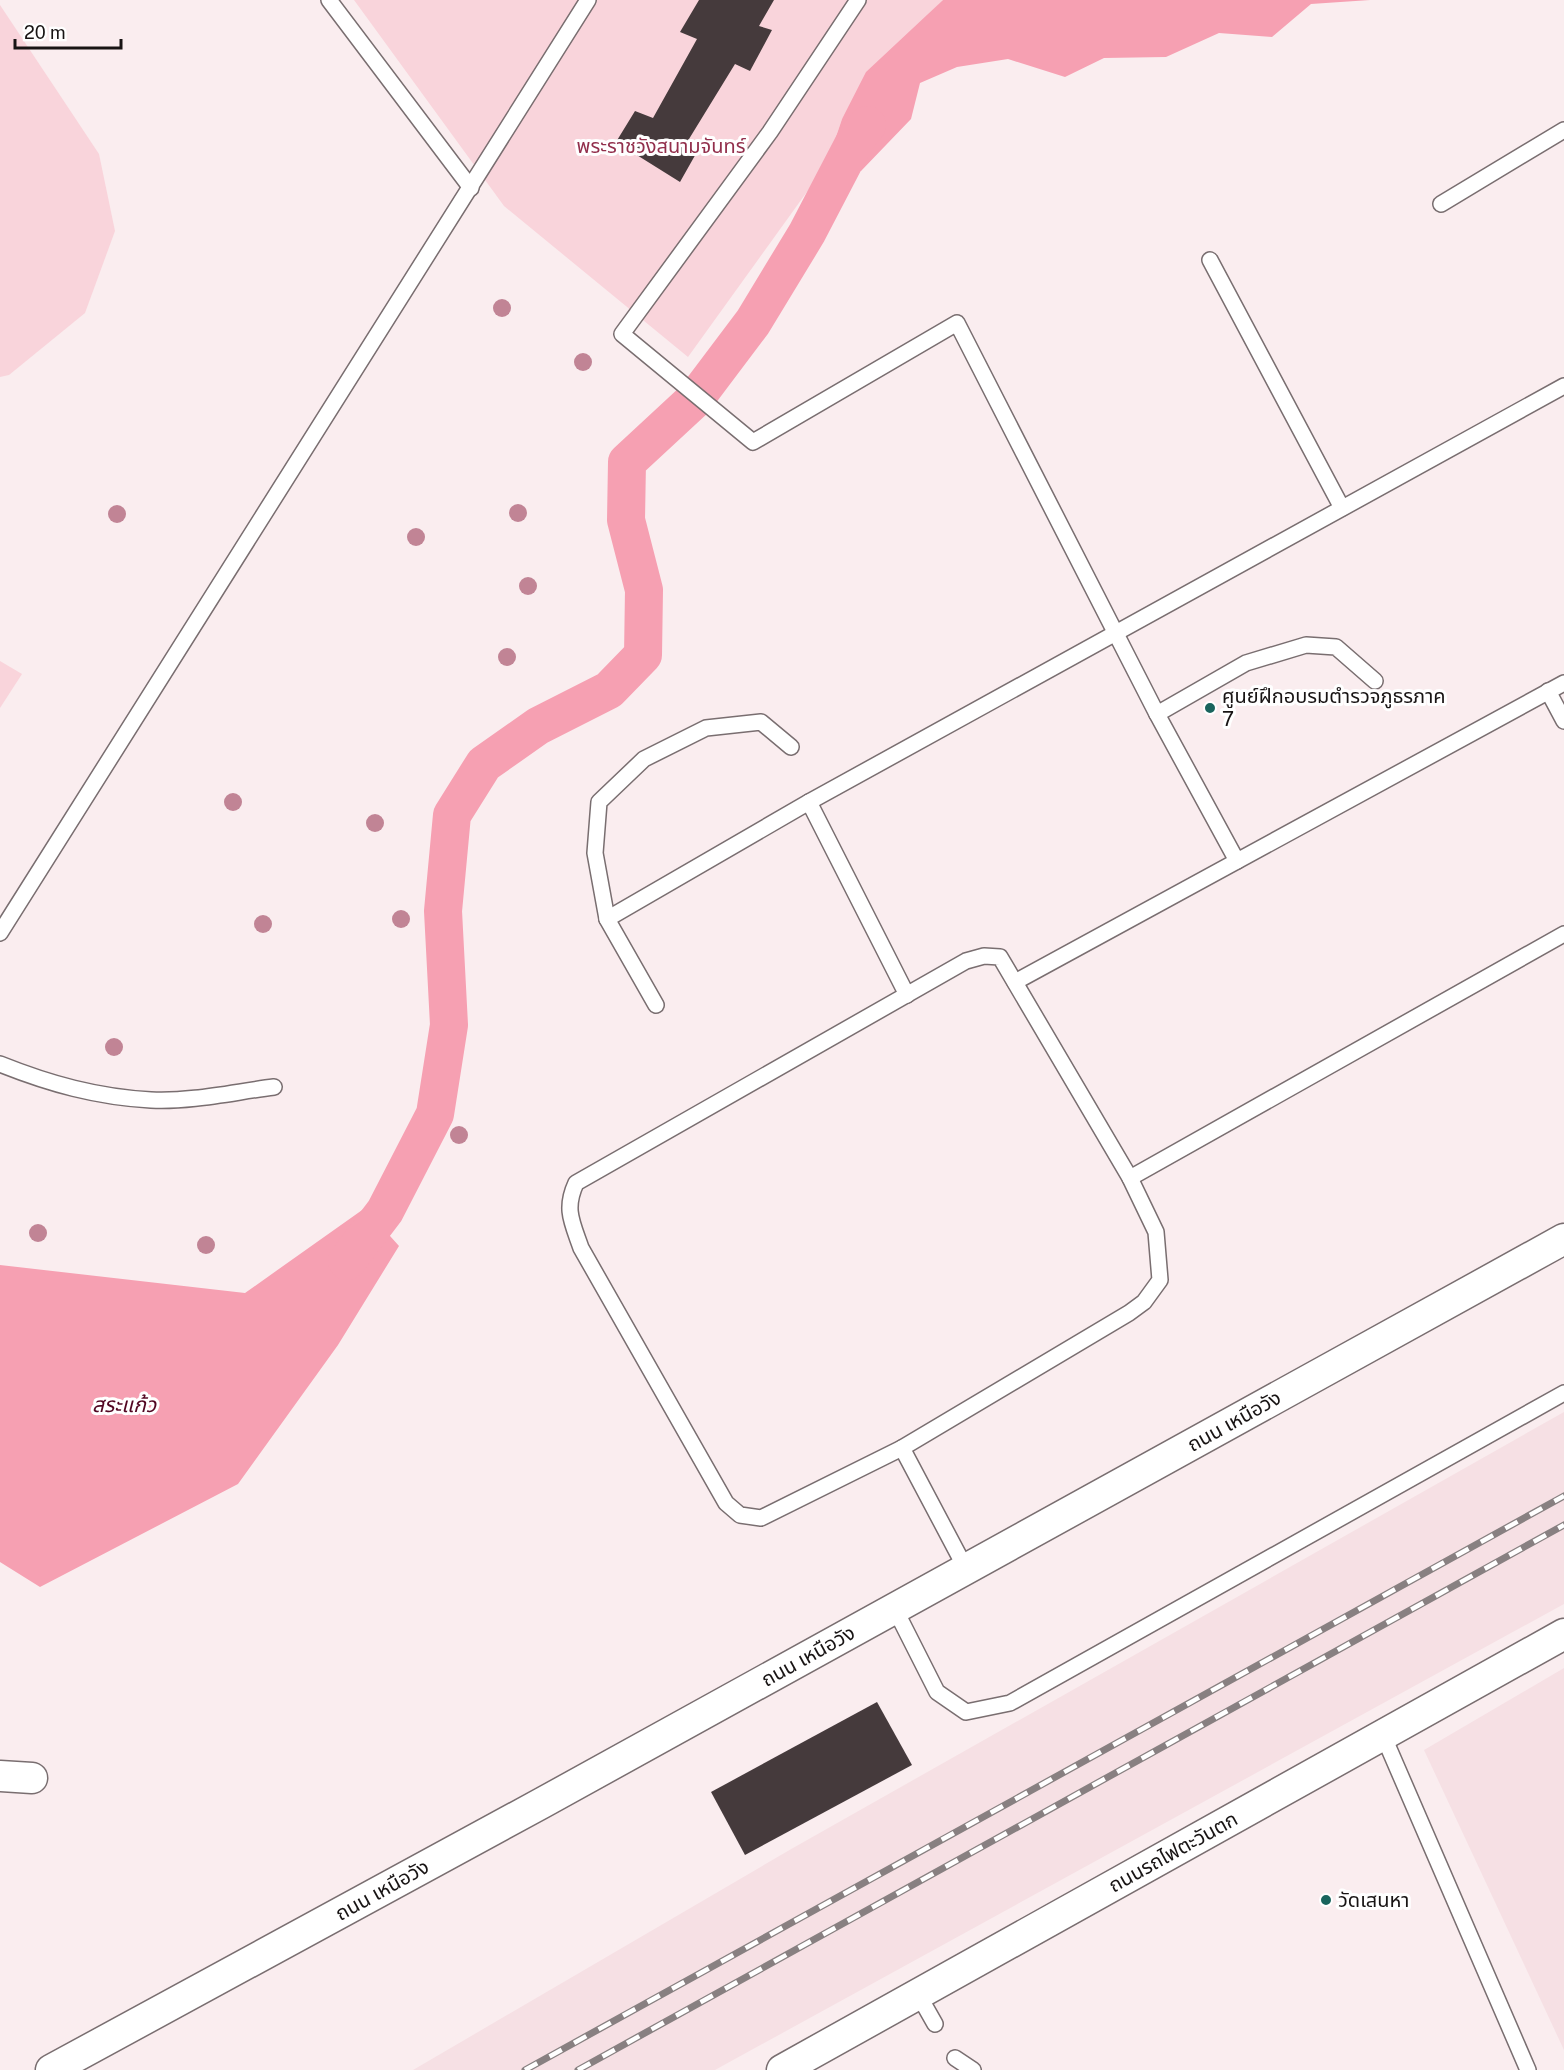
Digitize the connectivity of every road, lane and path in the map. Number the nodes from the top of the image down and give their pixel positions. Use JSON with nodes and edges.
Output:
{"nodes":[{"id":1,"x":329,"y":0,"type":"edge"},
{"id":2,"x":588,"y":0,"type":"edge"},
{"id":3,"x":858,"y":0,"type":"edge"},
{"id":4,"x":1564,"y":130,"type":"edge"},
{"id":5,"x":471,"y":188,"type":"junction"},
{"id":6,"x":1440,"y":204,"type":"dead end"},
{"id":7,"x":1210,"y":260,"type":"dead end"},
{"id":8,"x":1564,"y":386,"type":"edge"},
{"id":9,"x":1342,"y":508,"type":"junction"},
{"id":10,"x":1116,"y":632,"type":"junction"},
{"id":11,"x":1375,"y":681,"type":"dead end"},
{"id":12,"x":1564,"y":683,"type":"edge"},
{"id":13,"x":1548,"y":691,"type":"junction"},
{"id":14,"x":1157,"y":714,"type":"junction"},
{"id":15,"x":1564,"y":721,"type":"edge"},
{"id":16,"x":791,"y":747,"type":"dead end"},
{"id":17,"x":809,"y":802,"type":"junction"},
{"id":18,"x":1237,"y":861,"type":"junction"},
{"id":19,"x":607,"y":919,"type":"junction"},
{"id":20,"x":0,"y":933,"type":"edge"},
{"id":21,"x":1564,"y":934,"type":"edge"},
{"id":22,"x":1015,"y":982,"type":"junction"},
{"id":23,"x":907,"y":995,"type":"junction"},
{"id":24,"x":656,"y":1005,"type":"dead end"},
{"id":25,"x":0,"y":1064,"type":"edge"},
{"id":26,"x":274,"y":1087,"type":"dead end"},
{"id":27,"x":1130,"y":1178,"type":"junction"},
{"id":28,"x":1564,"y":1239,"type":"edge"},
{"id":29,"x":1564,"y":1394,"type":"edge"},
{"id":30,"x":902,"y":1448,"type":"junction"},
{"id":31,"x":966,"y":1569,"type":"junction"},
{"id":32,"x":895,"y":1609,"type":"junction"},
{"id":33,"x":1564,"y":1634,"type":"edge"},
{"id":34,"x":1383,"y":1735,"type":"junction"},
{"id":35,"x":0,"y":1776,"type":"edge"},
{"id":36,"x":32,"y":1778,"type":"dead end"},
{"id":37,"x":918,"y":1995,"type":"junction"},
{"id":38,"x":936,"y":2024,"type":"dead end"},
{"id":39,"x":955,"y":2058,"type":"dead end"},
{"id":40,"x":51,"y":2070,"type":"edge"},
{"id":41,"x":782,"y":2070,"type":"edge"},
{"id":42,"x":973,"y":2070,"type":"edge"},
{"id":43,"x":1528,"y":2070,"type":"edge"}],
"edges":[{"from":1,"to":5,"type":"lane"},
{"from":2,"to":5,"type":"lane"},
{"from":3,"to":10,"type":"lane"},
{"from":4,"to":6,"type":"lane"},
{"from":5,"to":20,"type":"lane"},
{"from":7,"to":9,"type":"lane"},
{"from":8,"to":9,"type":"lane"},
{"from":9,"to":10,"type":"lane"},
{"from":10,"to":14,"type":"lane"},
{"from":10,"to":17,"type":"lane"},
{"from":11,"to":14,"type":"lane"},
{"from":12,"to":13,"type":"lane"},
{"from":13,"to":15,"type":"lane"},
{"from":13,"to":18,"type":"lane"},
{"from":14,"to":18,"type":"lane"},
{"from":16,"to":19,"type":"lane"},
{"from":17,"to":19,"type":"lane"},
{"from":17,"to":23,"type":"lane"},
{"from":18,"to":22,"type":"lane"},
{"from":19,"to":24,"type":"lane"},
{"from":21,"to":27,"type":"lane"},
{"from":22,"to":23,"type":"lane"},
{"from":22,"to":27,"type":"lane"},
{"from":23,"to":30,"type":"lane"},
{"from":25,"to":26,"type":"lane"},
{"from":27,"to":30,"type":"lane"},
{"from":28,"to":31,"type":"street","name":"ถนน เหนือวัง"},
{"from":29,"to":32,"type":"lane"},
{"from":30,"to":31,"type":"lane"},
{"from":31,"to":32,"type":"street","name":"ถนน เหนือวัง"},
{"from":32,"to":40,"type":"street","name":"ถนน เหนือวัง"},
{"from":33,"to":34,"type":"street","name":"ถนนรถไฟตะวันตก"},
{"from":34,"to":37,"type":"street","name":"ถนนรถไฟตะวันตก"},
{"from":34,"to":43,"type":"lane"},
{"from":35,"to":36,"type":"street"},
{"from":37,"to":38,"type":"lane"},
{"from":37,"to":41,"type":"street","name":"ถนนรถไฟตะวันตก"},
{"from":39,"to":42,"type":"lane"}]}
